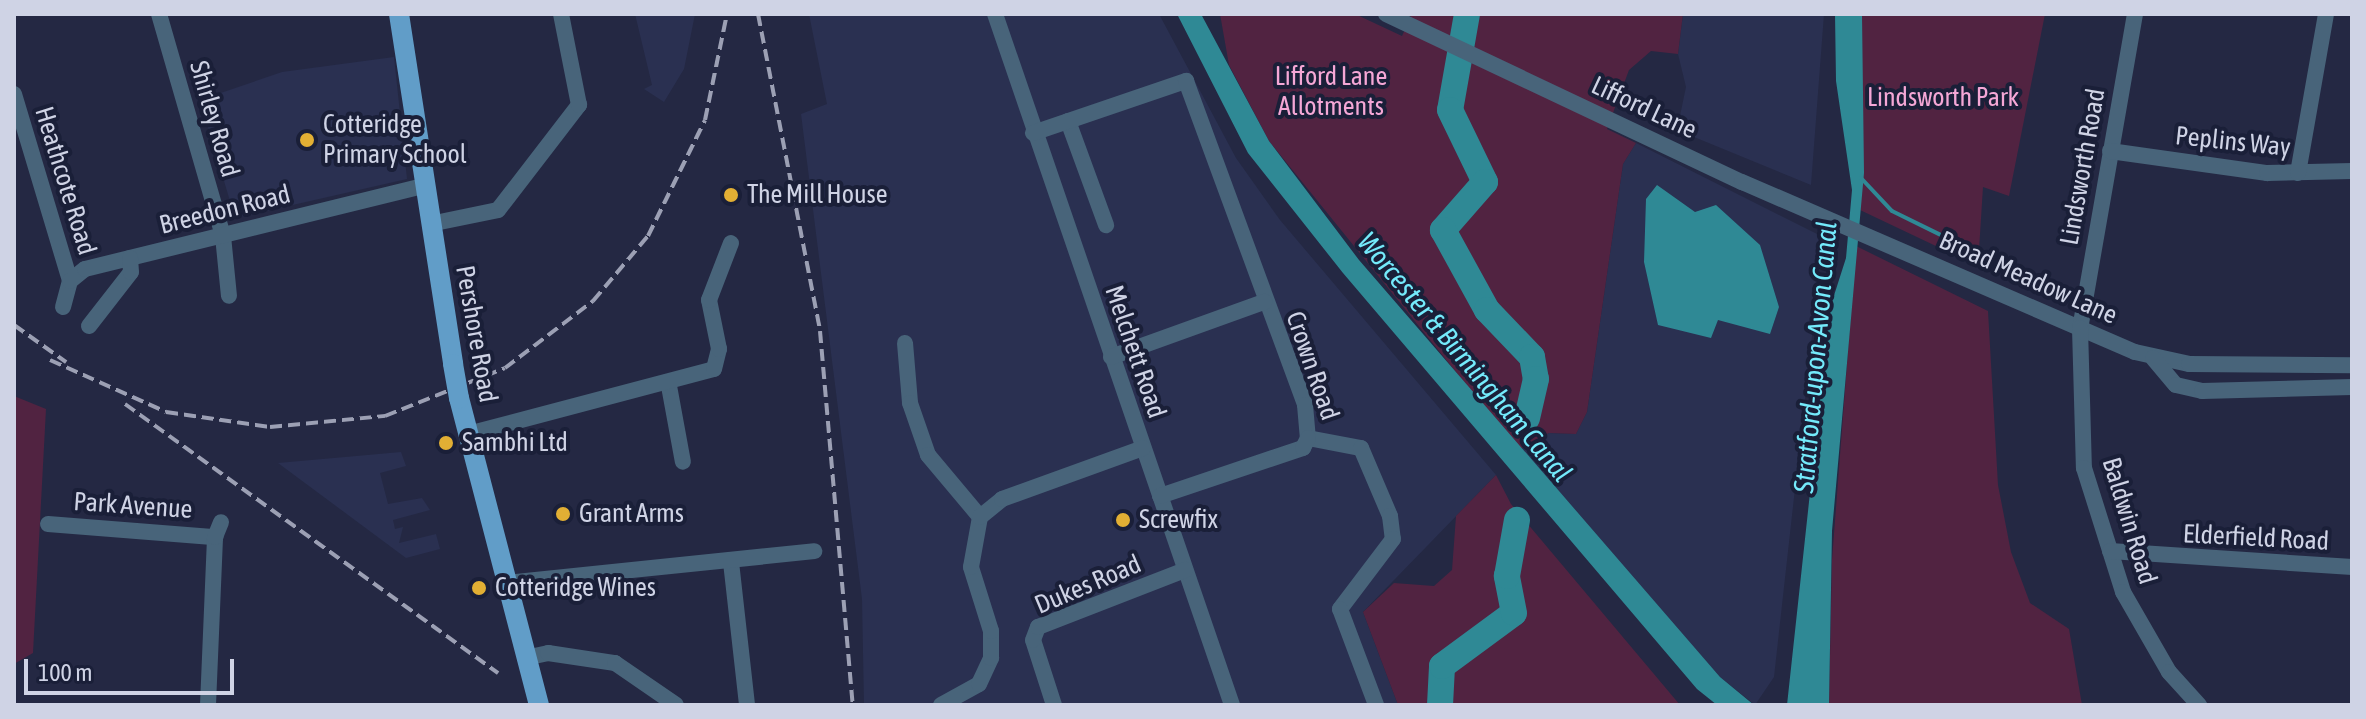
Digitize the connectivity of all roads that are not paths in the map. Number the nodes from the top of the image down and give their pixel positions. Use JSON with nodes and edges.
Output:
{"nodes":[{"id":1,"x":159,"y":14,"type":"edge"},
{"id":2,"x":399,"y":14,"type":"edge"},
{"id":3,"x":561,"y":14,"type":"edge"},
{"id":4,"x":995,"y":14,"type":"edge"},
{"id":5,"x":2135,"y":14,"type":"edge"},
{"id":6,"x":2326,"y":14,"type":"edge"},
{"id":7,"x":1395,"y":16,"type":"edge"},
{"id":8,"x":14,"y":94,"type":"edge"},
{"id":9,"x":1068,"y":121,"type":"junction"},
{"id":10,"x":1033,"y":133,"type":"junction"},
{"id":11,"x":2110,"y":151,"type":"junction"},
{"id":12,"x":2352,"y":171,"type":"edge"},
{"id":13,"x":2298,"y":173,"type":"junction"},
{"id":14,"x":422,"y":186,"type":"junction"},
{"id":15,"x":430,"y":224,"type":"junction"},
{"id":16,"x":1106,"y":225,"type":"dead end"},
{"id":17,"x":223,"y":236,"type":"junction"},
{"id":18,"x":1884,"y":239,"type":"joint"},
{"id":19,"x":731,"y":243,"type":"dead end"},
{"id":20,"x":130,"y":258,"type":"junction"},
{"id":21,"x":70,"y":281,"type":"junction"},
{"id":22,"x":229,"y":296,"type":"dead end"},
{"id":23,"x":1264,"y":302,"type":"junction"},
{"id":24,"x":63,"y":307,"type":"dead end"},
{"id":25,"x":89,"y":326,"type":"dead end"},
{"id":26,"x":2080,"y":328,"type":"junction"},
{"id":27,"x":905,"y":343,"type":"dead end"},
{"id":28,"x":1111,"y":357,"type":"junction"},
{"id":29,"x":2153,"y":358,"type":"junction"},
{"id":30,"x":2352,"y":365,"type":"edge"},
{"id":31,"x":669,"y":386,"type":"junction"},
{"id":32,"x":2352,"y":387,"type":"edge"},
{"id":33,"x":468,"y":434,"type":"junction"},
{"id":34,"x":1308,"y":438,"type":"junction"},
{"id":35,"x":1143,"y":448,"type":"junction"},
{"id":36,"x":683,"y":462,"type":"dead end"},
{"id":37,"x":1160,"y":496,"type":"junction"},
{"id":38,"x":980,"y":517,"type":"junction"},
{"id":39,"x":48,"y":524,"type":"dead end"},
{"id":40,"x":814,"y":551,"type":"dead end"},
{"id":41,"x":2110,"y":551,"type":"junction"},
{"id":42,"x":731,"y":562,"type":"junction"},
{"id":43,"x":2352,"y":567,"type":"edge"},
{"id":44,"x":1185,"y":570,"type":"junction"},
{"id":45,"x":506,"y":583,"type":"junction"},
{"id":46,"x":525,"y":658,"type":"junction"},
{"id":47,"x":208,"y":705,"type":"edge"},
{"id":48,"x":539,"y":705,"type":"edge"},
{"id":49,"x":676,"y":705,"type":"edge"},
{"id":50,"x":747,"y":705,"type":"edge"},
{"id":51,"x":941,"y":705,"type":"edge"},
{"id":52,"x":1054,"y":705,"type":"edge"},
{"id":53,"x":1232,"y":705,"type":"edge"},
{"id":54,"x":1376,"y":705,"type":"edge"},
{"id":55,"x":2199,"y":705,"type":"edge"}],
"edges":[{"from":1,"to":17,"type":"street","name":"Shirley Road"},
{"from":2,"to":14,"type":"main road","name":"Pershore Road"},
{"from":3,"to":15,"type":"street"},
{"from":4,"to":10,"type":"street","name":"Melchett Road"},
{"from":5,"to":11,"type":"street","name":"Lindsworth Road"},
{"from":6,"to":13,"type":"street"},
{"from":7,"to":18,"type":"street","name":"Lifford Lane"},
{"from":8,"to":21,"type":"street","name":"Heathcote Road"},
{"from":9,"to":10,"type":"street"},
{"from":9,"to":16,"type":"street"},
{"from":9,"to":23,"type":"street","name":"Crown Road"},
{"from":10,"to":28,"type":"street","name":"Melchett Road"},
{"from":11,"to":13,"type":"street","name":"Peplins Way"},
{"from":11,"to":26,"type":"street","name":"Lindsworth Road"},
{"from":12,"to":13,"type":"street","name":"Peplins Way"},
{"from":14,"to":15,"type":"main road","name":"Pershore Road"},
{"from":14,"to":17,"type":"street","name":"Breedon Road"},
{"from":15,"to":33,"type":"main road","name":"Pershore Road","bridge":true},
{"from":17,"to":20,"type":"street","name":"Breedon Road"},
{"from":17,"to":22,"type":"street","name":"Shirley Road"},
{"from":18,"to":26,"type":"street","name":"Broad Meadow Lane"},
{"from":19,"to":31,"type":"street"},
{"from":20,"to":21,"type":"street","name":"Breedon Road"},
{"from":20,"to":25,"type":"street"},
{"from":21,"to":24,"type":"street"},
{"from":23,"to":28,"type":"street"},
{"from":23,"to":34,"type":"street","name":"Crown Road"},
{"from":26,"to":29,"type":"street","name":"Broad Meadow Lane"},
{"from":26,"to":41,"type":"street","name":"Baldwin Road"},
{"from":27,"to":38,"type":"street"},
{"from":28,"to":35,"type":"street","name":"Melchett Road"},
{"from":29,"to":30,"type":"street","name":"Broad Meadow Lane"},
{"from":29,"to":32,"type":"street","name":"Broad Meadow Lane"},
{"from":31,"to":33,"type":"street"},
{"from":31,"to":36,"type":"street"},
{"from":33,"to":45,"type":"main road","name":"Pershore Road"},
{"from":34,"to":37,"type":"street"},
{"from":34,"to":54,"type":"street","name":"Crown Road"},
{"from":35,"to":37,"type":"street","name":"Melchett Road"},
{"from":35,"to":38,"type":"street"},
{"from":37,"to":44,"type":"street","name":"Melchett Road"},
{"from":38,"to":51,"type":"street"},
{"from":39,"to":47,"type":"street","name":"Park Avenue"},
{"from":40,"to":42,"type":"street"},
{"from":41,"to":43,"type":"street","name":"Elderfield Road"},
{"from":41,"to":55,"type":"street","name":"Baldwin Road"},
{"from":42,"to":45,"type":"street"},
{"from":42,"to":50,"type":"street"},
{"from":44,"to":52,"type":"street","name":"Dukes Road"},
{"from":44,"to":53,"type":"street","name":"Melchett Road"},
{"from":45,"to":46,"type":"main road","name":"Pershore Road"},
{"from":46,"to":48,"type":"main road","name":"Pershore Road"},
{"from":46,"to":49,"type":"street"}]}
